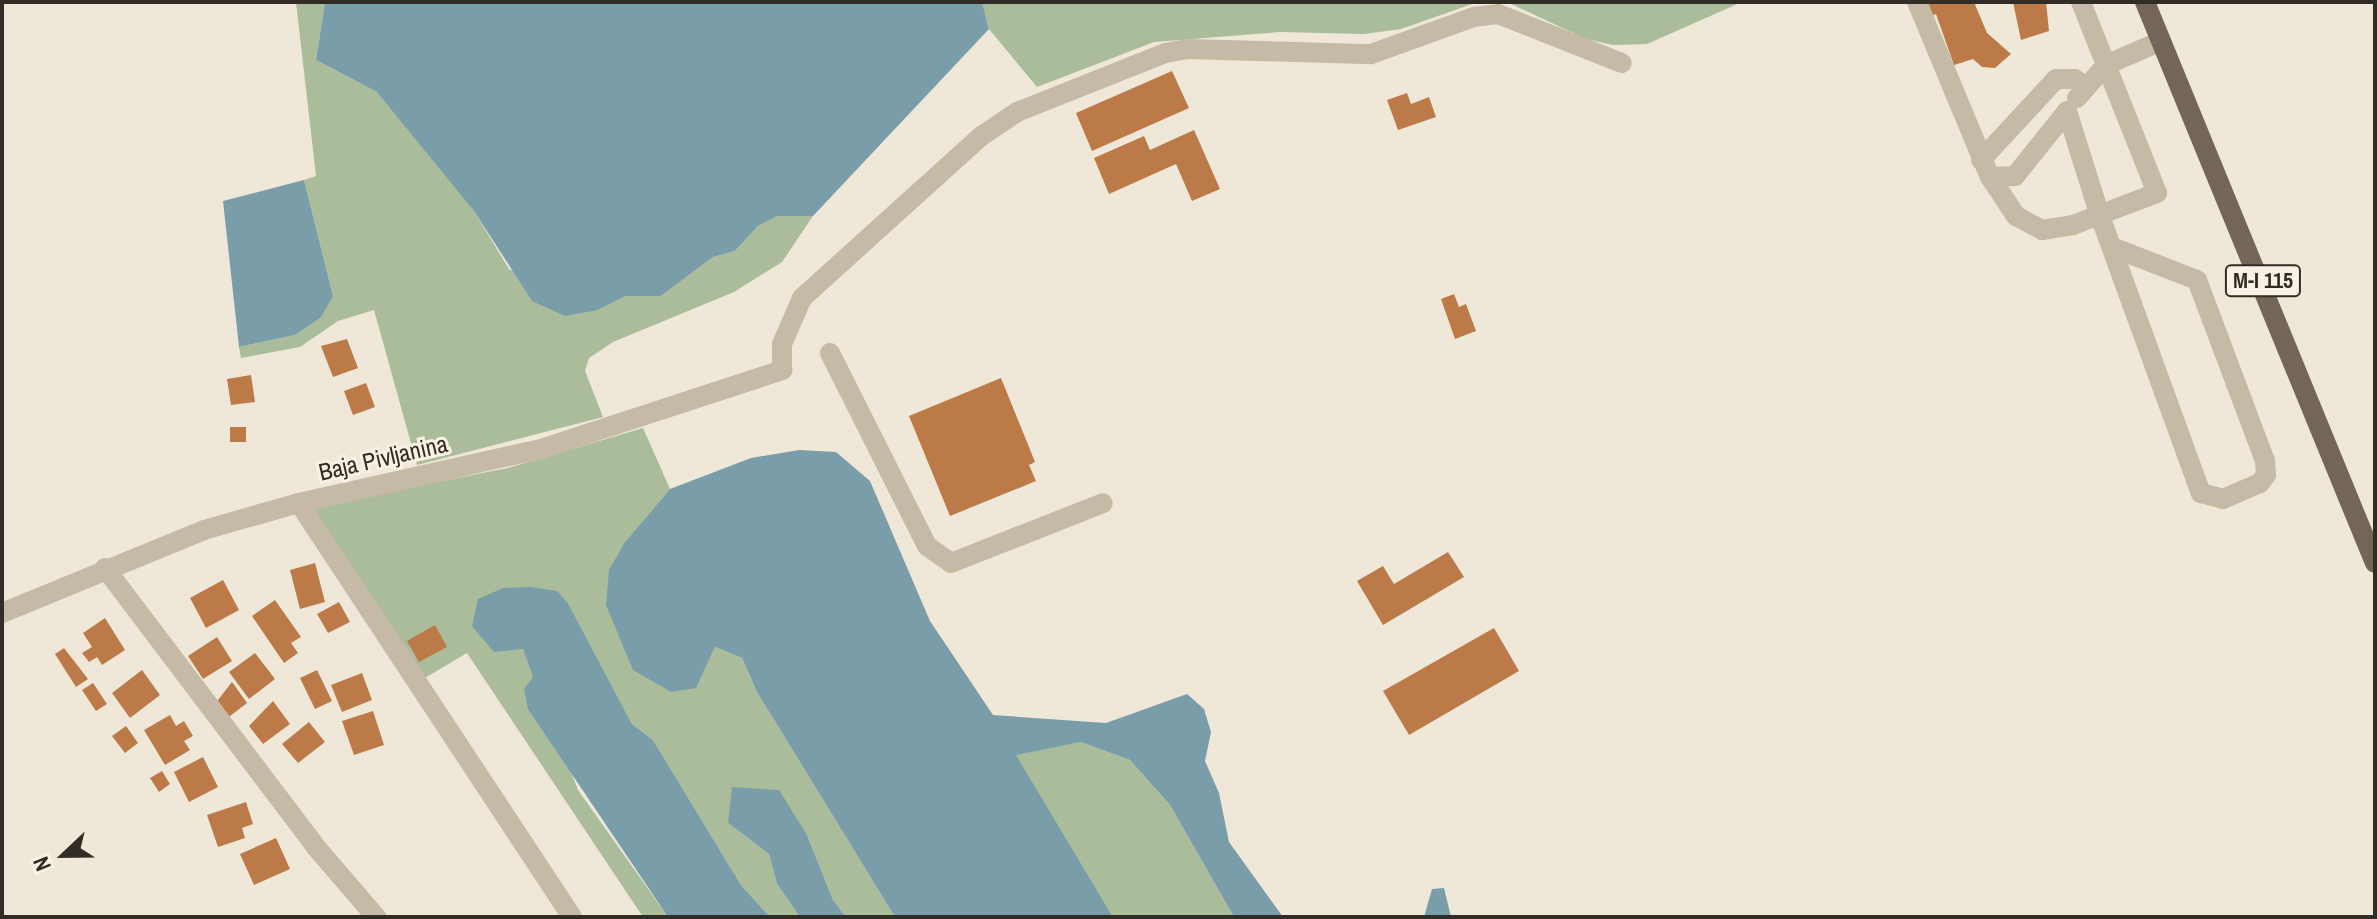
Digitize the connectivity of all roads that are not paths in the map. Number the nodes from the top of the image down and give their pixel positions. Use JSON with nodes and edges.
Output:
{"nodes":[{"id":1,"x":1917,"y":2,"type":"edge"},
{"id":2,"x":2081,"y":2,"type":"edge"},
{"id":3,"x":2145,"y":2,"type":"edge"},
{"id":4,"x":2161,"y":41,"type":"junction"},
{"id":5,"x":1622,"y":63,"type":"dead end"},
{"id":6,"x":2106,"y":65,"type":"junction"},
{"id":7,"x":2085,"y":87,"type":"junction"},
{"id":8,"x":2067,"y":111,"type":"junction"},
{"id":9,"x":1985,"y":168,"type":"junction"},
{"id":10,"x":2100,"y":216,"type":"junction"},
{"id":11,"x":2112,"y":247,"type":"junction"},
{"id":12,"x":830,"y":353,"type":"dead end"},
{"id":13,"x":299,"y":503,"type":"junction"},
{"id":14,"x":1103,"y":503,"type":"dead end"},
{"id":15,"x":2375,"y":563,"type":"edge"},
{"id":16,"x":105,"y":568,"type":"junction"},
{"id":17,"x":2,"y":613,"type":"edge"},
{"id":18,"x":376,"y":917,"type":"edge"},
{"id":19,"x":572,"y":917,"type":"edge"}],
"edges":[{"from":1,"to":9,"type":"street"},
{"from":2,"to":6,"type":"street"},
{"from":3,"to":4,"type":"main road","number":"M-I 115"},
{"from":4,"to":6,"type":"street"},
{"from":4,"to":15,"type":"main road","number":"M-I 115"},
{"from":5,"to":13,"type":"street","name":"Baja Pivljanina"},
{"from":6,"to":7,"type":"street"},
{"from":6,"to":10,"type":"street"},
{"from":7,"to":8,"type":"street"},
{"from":7,"to":9,"type":"street"},
{"from":8,"to":9,"type":"street"},
{"from":8,"to":10,"type":"street"},
{"from":9,"to":10,"type":"street"},
{"from":10,"to":11,"type":"street"},
{"from":11,"to":11,"type":"street"},
{"from":12,"to":14,"type":"street"},
{"from":13,"to":16,"type":"street","name":"Baja Pivljanina"},
{"from":13,"to":19,"type":"street"},
{"from":16,"to":17,"type":"street","name":"Baja Pivljanina"},
{"from":16,"to":18,"type":"street"}]}
